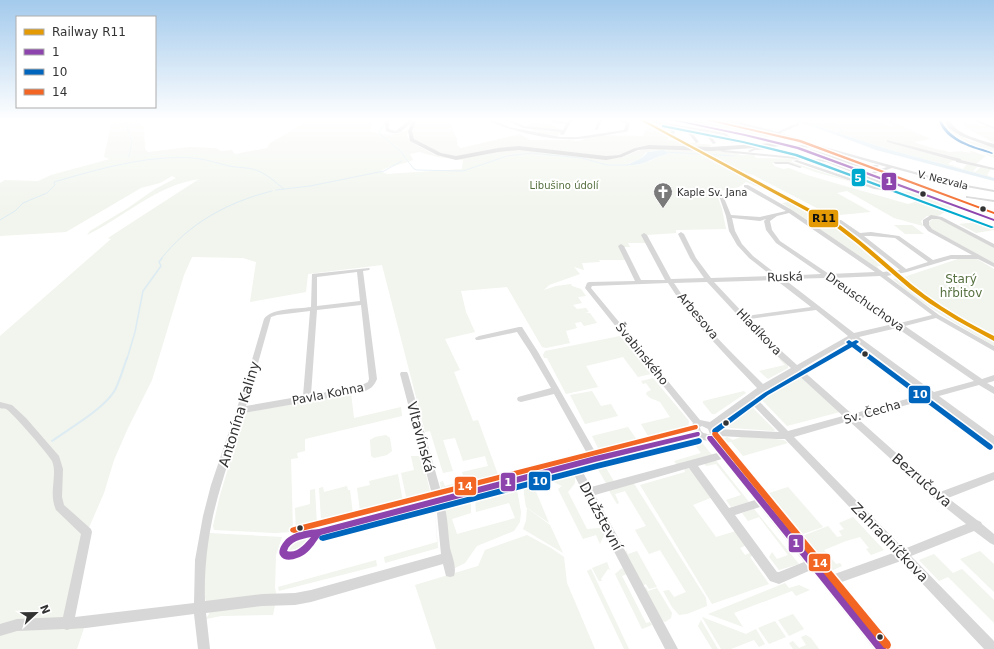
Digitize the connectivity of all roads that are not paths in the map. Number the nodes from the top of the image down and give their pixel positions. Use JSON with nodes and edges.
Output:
{"nodes":[{"id":1,"x":430,"y":149,"type":"edge"},
{"id":2,"x":505,"y":149,"type":"edge"},
{"id":3,"x":536,"y":149,"type":"edge"},
{"id":4,"x":639,"y":149,"type":"edge"},
{"id":5,"x":745,"y":149,"type":"edge"},
{"id":6,"x":754,"y":149,"type":"edge"},
{"id":7,"x":756,"y":149,"type":"edge"},
{"id":8,"x":799,"y":149,"type":"edge"},
{"id":9,"x":811,"y":149,"type":"edge"},
{"id":10,"x":833,"y":149,"type":"edge"},
{"id":11,"x":917,"y":149,"type":"edge"},
{"id":12,"x":751,"y":150,"type":"junction"},
{"id":13,"x":809,"y":159,"type":"junction"},
{"id":14,"x":776,"y":163,"type":"dead end"},
{"id":15,"x":877,"y":166,"type":"dead end"},
{"id":16,"x":893,"y":166,"type":"junction"},
{"id":17,"x":994,"y":169,"type":"edge"},
{"id":18,"x":871,"y":174,"type":"junction"},
{"id":19,"x":746,"y":186,"type":"dead end"},
{"id":20,"x":873,"y":188,"type":"junction"},
{"id":21,"x":994,"y":191,"type":"edge"},
{"id":22,"x":720,"y":193,"type":"dead end"},
{"id":23,"x":968,"y":197,"type":"dead end"},
{"id":24,"x":994,"y":201,"type":"edge"},
{"id":25,"x":790,"y":211,"type":"junction"},
{"id":26,"x":775,"y":215,"type":"junction"},
{"id":27,"x":728,"y":216,"type":"junction"},
{"id":28,"x":994,"y":219,"type":"edge"},
{"id":29,"x":839,"y":221,"type":"dead end"},
{"id":30,"x":681,"y":234,"type":"dead end"},
{"id":31,"x":644,"y":235,"type":"dead end"},
{"id":32,"x":859,"y":235,"type":"junction"},
{"id":33,"x":621,"y":246,"type":"dead end"},
{"id":34,"x":994,"y":246,"type":"edge"},
{"id":35,"x":979,"y":257,"type":"junction"},
{"id":36,"x":933,"y":263,"type":"junction"},
{"id":37,"x":994,"y":265,"type":"edge"},
{"id":38,"x":905,"y":271,"type":"junction"},
{"id":39,"x":881,"y":274,"type":"junction"},
{"id":40,"x":826,"y":276,"type":"junction"},
{"id":41,"x":777,"y":277,"type":"junction"},
{"id":42,"x":708,"y":279,"type":"junction"},
{"id":43,"x":669,"y":280,"type":"junction"},
{"id":44,"x":638,"y":281,"type":"junction"},
{"id":45,"x":589,"y":284,"type":"joint"},
{"id":46,"x":364,"y":303,"type":"junction"},
{"id":47,"x":314,"y":308,"type":"junction"},
{"id":48,"x":818,"y":308,"type":"junction"},
{"id":49,"x":937,"y":316,"type":"junction"},
{"id":50,"x":745,"y":318,"type":"junction"},
{"id":51,"x":897,"y":325,"type":"junction"},
{"id":52,"x":853,"y":336,"type":"junction"},
{"id":53,"x":479,"y":338,"type":"dead end"},
{"id":54,"x":994,"y":349,"type":"edge"},
{"id":55,"x":796,"y":369,"type":"junction"},
{"id":56,"x":404,"y":374,"type":"dead end"},
{"id":57,"x":994,"y":378,"type":"edge"},
{"id":58,"x":980,"y":381,"type":"junction"},
{"id":59,"x":763,"y":388,"type":"junction"},
{"id":60,"x":556,"y":390,"type":"junction"},
{"id":61,"x":994,"y":391,"type":"edge"},
{"id":62,"x":933,"y":395,"type":"junction"},
{"id":63,"x":750,"y":396,"type":"junction"},
{"id":64,"x":307,"y":398,"type":"junction"},
{"id":65,"x":521,"y":399,"type":"dead end"},
{"id":66,"x":0,"y":405,"type":"edge"},
{"id":67,"x":241,"y":410,"type":"junction"},
{"id":68,"x":851,"y":418,"type":"junction"},
{"id":69,"x":699,"y":424,"type":"junction"},
{"id":70,"x":712,"y":432,"type":"junction"},
{"id":71,"x":698,"y":434,"type":"junction"},
{"id":72,"x":787,"y":435,"type":"junction"},
{"id":73,"x":994,"y":440,"type":"edge"},
{"id":74,"x":724,"y":455,"type":"junction"},
{"id":75,"x":595,"y":459,"type":"junction"},
{"id":76,"x":691,"y":464,"type":"junction"},
{"id":77,"x":574,"y":465,"type":"junction"},
{"id":78,"x":994,"y":476,"type":"edge"},
{"id":79,"x":589,"y":492,"type":"junction"},
{"id":80,"x":939,"y":497,"type":"junction"},
{"id":81,"x":439,"y":501,"type":"junction"},
{"id":82,"x":762,"y":502,"type":"junction"},
{"id":83,"x":727,"y":513,"type":"junction"},
{"id":84,"x":977,"y":525,"type":"junction"},
{"id":85,"x":319,"y":532,"type":"dead end"},
{"id":86,"x":994,"y":540,"type":"edge"},
{"id":87,"x":902,"y":555,"type":"junction"},
{"id":88,"x":447,"y":558,"type":"junction"},
{"id":89,"x":813,"y":564,"type":"junction"},
{"id":90,"x":450,"y":572,"type":"dead end"},
{"id":91,"x":828,"y":582,"type":"junction"},
{"id":92,"x":199,"y":608,"type":"junction"},
{"id":93,"x":67,"y":624,"type":"junction"},
{"id":94,"x":0,"y":630,"type":"edge"},
{"id":95,"x":204,"y":649,"type":"edge"},
{"id":96,"x":672,"y":649,"type":"edge"},
{"id":97,"x":882,"y":649,"type":"edge"},
{"id":98,"x":993,"y":649,"type":"edge"}],
"edges":[{"from":1,"to":2,"type":"main road"},
{"from":3,"to":4,"type":"main road"},
{"from":5,"to":12,"type":"main road"},
{"from":6,"to":12,"type":"main road"},
{"from":7,"to":12,"type":"main road"},
{"from":8,"to":18,"type":"main road"},
{"from":9,"to":15,"type":"street","name":"V. Nezvala"},
{"from":10,"to":16,"type":"street","name":"V. Nezvala"},
{"from":11,"to":17,"type":"street"},
{"from":12,"to":13,"type":"street"},
{"from":13,"to":20,"type":"street"},
{"from":13,"to":20,"type":"street"},
{"from":14,"to":20,"type":"street"},
{"from":16,"to":18,"type":"street"},
{"from":16,"to":21,"type":"street","name":"V. Nezvala"},
{"from":18,"to":28,"type":"main road"},
{"from":19,"to":25,"type":"street"},
{"from":22,"to":27,"type":"street"},
{"from":23,"to":24,"type":"street"},
{"from":25,"to":26,"type":"street"},
{"from":25,"to":39,"type":"street"},
{"from":26,"to":27,"type":"street"},
{"from":26,"to":40,"type":"street","name":"Dreuschuchova"},
{"from":27,"to":41,"type":"street"},
{"from":29,"to":32,"type":"street"},
{"from":30,"to":42,"type":"street","name":"Hladíkova"},
{"from":31,"to":43,"type":"street","name":"Arbesova"},
{"from":32,"to":36,"type":"street"},
{"from":32,"to":38,"type":"street"},
{"from":33,"to":44,"type":"street"},
{"from":34,"to":35,"type":"street"},
{"from":35,"to":36,"type":"street","name":"Ruská"},
{"from":35,"to":37,"type":"street"},
{"from":36,"to":38,"type":"street","name":"Ruská"},
{"from":38,"to":39,"type":"street","name":"Ruská"},
{"from":39,"to":40,"type":"street","name":"Ruská"},
{"from":39,"to":49,"type":"street"},
{"from":40,"to":41,"type":"street","name":"Ruská"},
{"from":40,"to":51,"type":"street","name":"Dreuschuchova"},
{"from":41,"to":42,"type":"street","name":"Ruská"},
{"from":41,"to":48,"type":"street"},
{"from":42,"to":43,"type":"street","name":"Ruská"},
{"from":42,"to":50,"type":"street","name":"Hladíkova"},
{"from":43,"to":44,"type":"street","name":"Ruská"},
{"from":43,"to":59,"type":"street","name":"Arbesova"},
{"from":44,"to":45,"type":"street","name":"Ruská"},
{"from":45,"to":69,"type":"street","name":"Švabinského"},
{"from":46,"to":47,"type":"street","name":"Antonína Kaliny"},
{"from":46,"to":47,"type":"street","name":"Pavla Kohna"},
{"from":46,"to":64,"type":"street","name":"Pavla Kohna"},
{"from":47,"to":64,"type":"street"},
{"from":47,"to":67,"type":"street","name":"Antonína Kaliny"},
{"from":48,"to":50,"type":"street"},
{"from":48,"to":52,"type":"street"},
{"from":49,"to":51,"type":"street"},
{"from":49,"to":54,"type":"street"},
{"from":50,"to":55,"type":"street","name":"Hladíkova"},
{"from":51,"to":52,"type":"street"},
{"from":51,"to":58,"type":"street","name":"Dreuschuchova"},
{"from":52,"to":55,"type":"street"},
{"from":52,"to":62,"type":"street"},
{"from":53,"to":60,"type":"street"},
{"from":55,"to":59,"type":"street"},
{"from":55,"to":68,"type":"street","name":"Hladíkova"},
{"from":56,"to":81,"type":"street","name":"Vltavínská"},
{"from":57,"to":58,"type":"street","name":"Sv. Čecha"},
{"from":58,"to":61,"type":"street","name":"Dreuschuchova"},
{"from":58,"to":62,"type":"street","name":"Sv. Čecha"},
{"from":59,"to":63,"type":"street"},
{"from":60,"to":65,"type":"street"},
{"from":60,"to":75,"type":"street"},
{"from":62,"to":68,"type":"street","name":"Sv. Čecha"},
{"from":62,"to":73,"type":"street"},
{"from":63,"to":70,"type":"street"},
{"from":63,"to":72,"type":"street","name":"Zahradníčkova"},
{"from":64,"to":67,"type":"street","name":"Pavla Kohna"},
{"from":66,"to":93,"type":"street"},
{"from":67,"to":92,"type":"street","name":"Antonína Kaliny"},
{"from":68,"to":72,"type":"street","name":"Sv. Čecha"},
{"from":68,"to":80,"type":"street","name":"Bezručova"},
{"from":69,"to":70,"type":"street"},
{"from":69,"to":71,"type":"street"},
{"from":70,"to":71,"type":"street"},
{"from":70,"to":72,"type":"street","name":"Sv. Čecha"},
{"from":70,"to":74,"type":"street"},
{"from":71,"to":75,"type":"street"},
{"from":72,"to":87,"type":"street","name":"Zahradníčkova"},
{"from":74,"to":76,"type":"street"},
{"from":74,"to":82,"type":"street"},
{"from":75,"to":77,"type":"street"},
{"from":76,"to":79,"type":"street"},
{"from":76,"to":83,"type":"street"},
{"from":77,"to":79,"type":"street","name":"Družstevní"},
{"from":77,"to":81,"type":"street"},
{"from":78,"to":80,"type":"street"},
{"from":79,"to":96,"type":"street","name":"Družstevní"},
{"from":80,"to":84,"type":"street","name":"Bezručova"},
{"from":81,"to":85,"type":"street"},
{"from":81,"to":88,"type":"street","name":"Vltavínská"},
{"from":82,"to":83,"type":"street"},
{"from":82,"to":89,"type":"street"},
{"from":83,"to":89,"type":"street"},
{"from":84,"to":86,"type":"street","name":"Bezručova"},
{"from":84,"to":87,"type":"street"},
{"from":87,"to":91,"type":"street"},
{"from":87,"to":98,"type":"street","name":"Zahradníčkova"},
{"from":88,"to":90,"type":"street","name":"Vltavínská"},
{"from":88,"to":92,"type":"street"},
{"from":89,"to":91,"type":"street"},
{"from":91,"to":97,"type":"street"},
{"from":92,"to":93,"type":"street"},
{"from":92,"to":95,"type":"street","name":"Antonína Kaliny"},
{"from":93,"to":94,"type":"street"}]}
